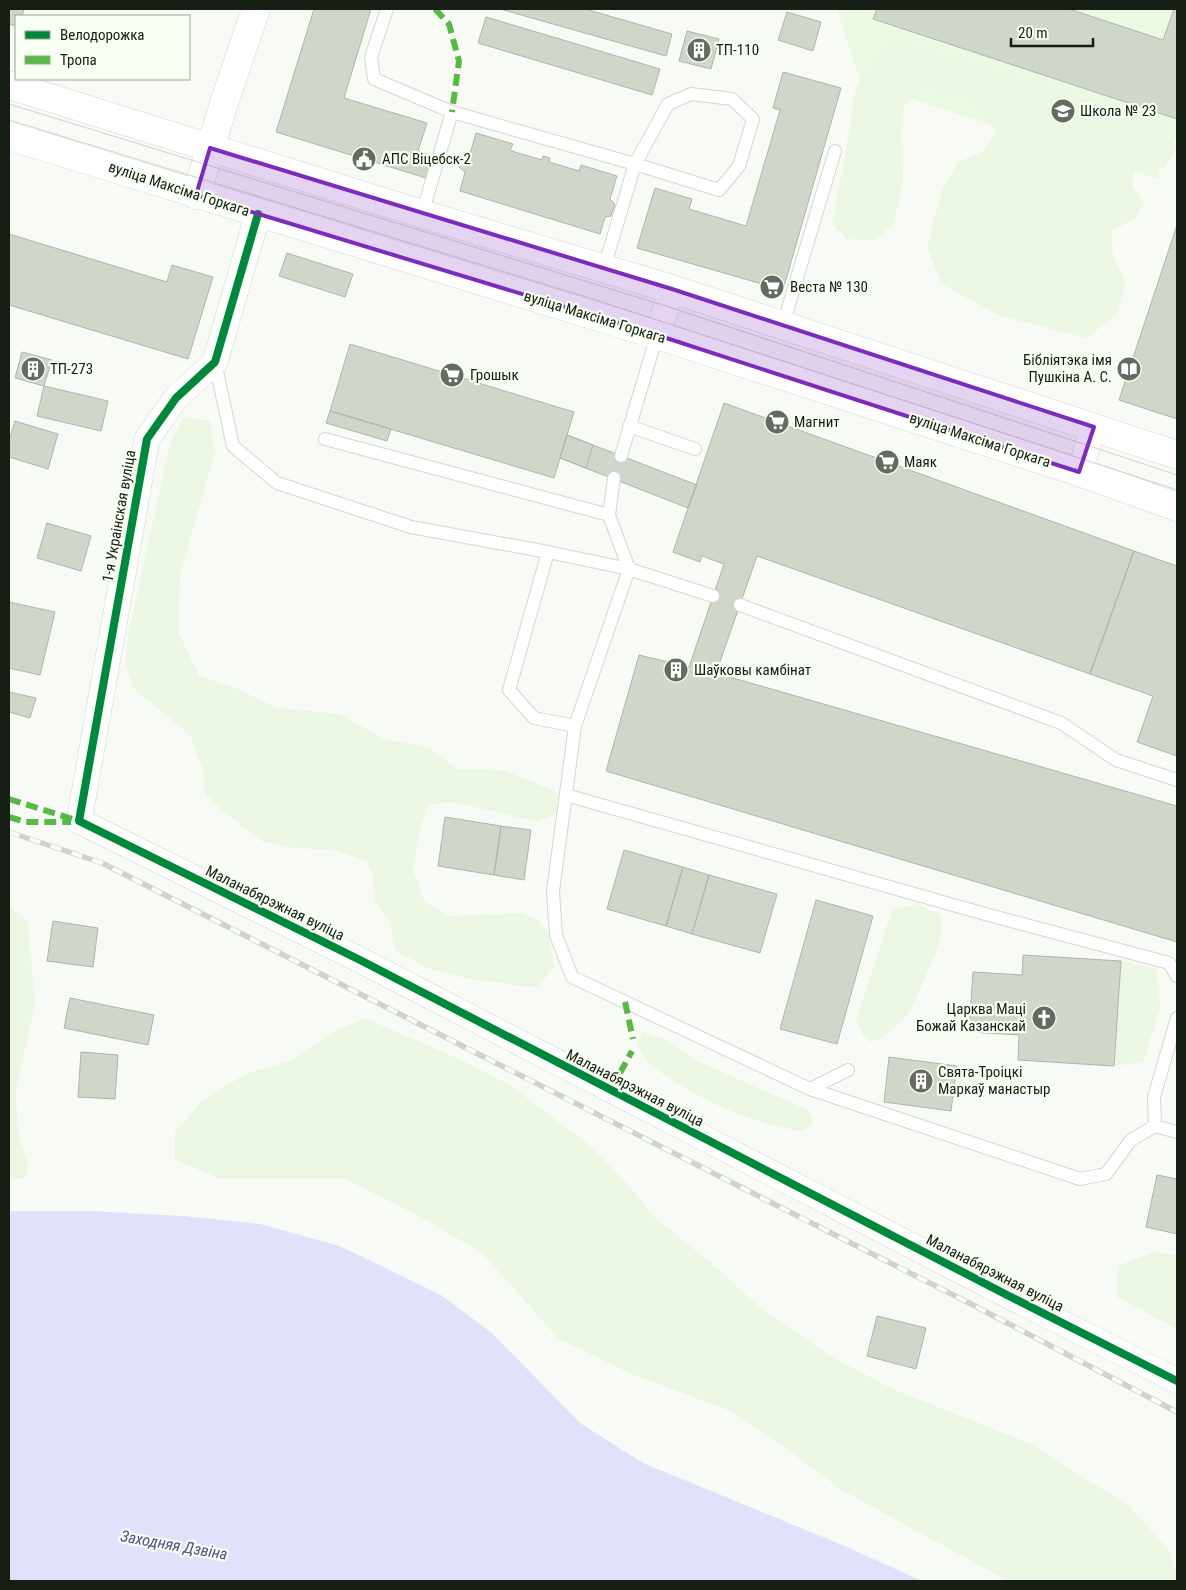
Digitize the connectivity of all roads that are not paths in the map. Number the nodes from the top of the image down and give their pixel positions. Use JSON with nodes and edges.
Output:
{"nodes":[{"id":1,"x":256,"y":9,"type":"edge"},
{"id":2,"x":387,"y":9,"type":"edge"},
{"id":3,"x":9,"y":85,"type":"edge"},
{"id":4,"x":452,"y":112,"type":"junction"},
{"id":5,"x":9,"y":136,"type":"edge"},
{"id":6,"x":210,"y":148,"type":"junction"},
{"id":7,"x":835,"y":151,"type":"dead end"},
{"id":8,"x":636,"y":164,"type":"junction"},
{"id":9,"x":196,"y":195,"type":"junction"},
{"id":10,"x":258,"y":214,"type":"junction"},
{"id":11,"x":422,"y":214,"type":"junction"},
{"id":12,"x":604,"y":268,"type":"junction"},
{"id":13,"x":672,"y":289,"type":"junction"},
{"id":14,"x":783,"y":325,"type":"junction"},
{"id":15,"x":657,"y":335,"type":"junction"},
{"id":16,"x":215,"y":362,"type":"junction"},
{"id":17,"x":629,"y":426,"type":"junction"},
{"id":18,"x":1094,"y":427,"type":"junction"},
{"id":19,"x":325,"y":439,"type":"dead end"},
{"id":20,"x":696,"y":449,"type":"dead end"},
{"id":21,"x":1177,"y":455,"type":"edge"},
{"id":22,"x":621,"y":456,"type":"dead end"},
{"id":23,"x":1079,"y":472,"type":"junction"},
{"id":24,"x":614,"y":478,"type":"dead end"},
{"id":25,"x":1177,"y":507,"type":"edge"},
{"id":26,"x":609,"y":515,"type":"junction"},
{"id":27,"x":548,"y":552,"type":"junction"},
{"id":28,"x":629,"y":569,"type":"junction"},
{"id":29,"x":713,"y":596,"type":"dead end"},
{"id":30,"x":740,"y":605,"type":"dead end"},
{"id":31,"x":575,"y":726,"type":"junction"},
{"id":32,"x":1177,"y":780,"type":"edge"},
{"id":33,"x":566,"y":795,"type":"junction"},
{"id":34,"x":79,"y":822,"type":"joint"},
{"id":35,"x":1177,"y":976,"type":"edge"},
{"id":36,"x":1177,"y":1018,"type":"edge"},
{"id":37,"x":848,"y":1070,"type":"dead end"},
{"id":38,"x":810,"y":1089,"type":"junction"},
{"id":39,"x":1155,"y":1126,"type":"junction"},
{"id":40,"x":1177,"y":1132,"type":"edge"},
{"id":41,"x":1177,"y":1381,"type":"edge"}],
"edges":[{"from":1,"to":6,"type":"main road"},
{"from":2,"to":4,"type":"lane"},
{"from":3,"to":6,"type":"main road"},
{"from":4,"to":8,"type":"lane"},
{"from":4,"to":11,"type":"lane"},
{"from":5,"to":9,"type":"main road","name":"вуліца Максіма Горкага"},
{"from":6,"to":9,"type":"main road"},
{"from":6,"to":11,"type":"main road"},
{"from":7,"to":14,"type":"lane"},
{"from":8,"to":8,"type":"lane"},
{"from":8,"to":12,"type":"lane"},
{"from":9,"to":10,"type":"main road","name":"вуліца Максіма Горкага"},
{"from":10,"to":15,"type":"main road","name":"вуліца Максіма Горкага"},
{"from":10,"to":16,"type":"street"},
{"from":11,"to":12,"type":"main road"},
{"from":12,"to":13,"type":"main road"},
{"from":13,"to":14,"type":"main road"},
{"from":13,"to":15,"type":"street"},
{"from":14,"to":18,"type":"main road"},
{"from":15,"to":17,"type":"lane"},
{"from":15,"to":23,"type":"main road","name":"вуліца Максіма Горкага"},
{"from":16,"to":27,"type":"lane"},
{"from":16,"to":34,"type":"street","name":"1-я Украінская вуліца"},
{"from":17,"to":20,"type":"lane"},
{"from":17,"to":22,"type":"lane"},
{"from":18,"to":21,"type":"main road"},
{"from":18,"to":23,"type":"street"},
{"from":19,"to":26,"type":"lane"},
{"from":23,"to":25,"type":"main road","name":"вуліца Максіма Горкага"},
{"from":24,"to":26,"type":"lane"},
{"from":26,"to":28,"type":"lane"},
{"from":27,"to":28,"type":"lane"},
{"from":27,"to":31,"type":"lane"},
{"from":28,"to":29,"type":"lane"},
{"from":28,"to":31,"type":"lane"},
{"from":30,"to":32,"type":"lane"},
{"from":31,"to":33,"type":"lane"},
{"from":33,"to":35,"type":"lane"},
{"from":33,"to":38,"type":"lane"},
{"from":34,"to":41,"type":"street","name":"Маланабярэжная вуліца"},
{"from":36,"to":39,"type":"lane"},
{"from":37,"to":38,"type":"lane"},
{"from":38,"to":39,"type":"lane"},
{"from":39,"to":40,"type":"lane"}]}
